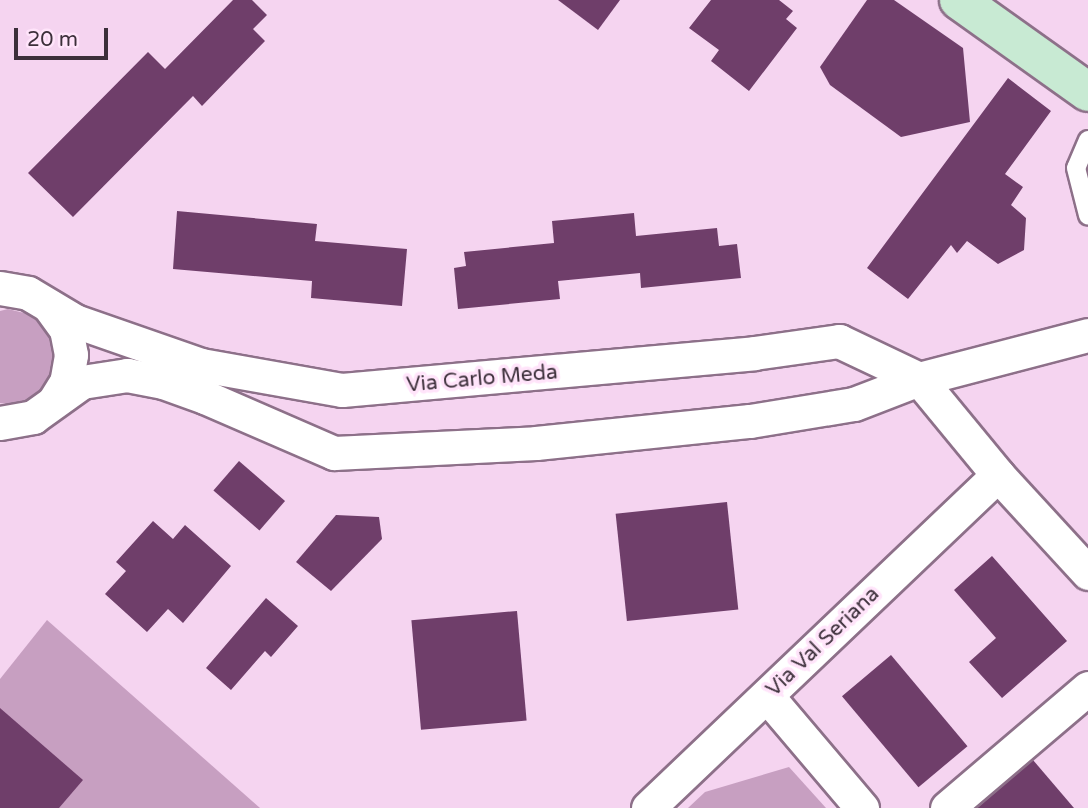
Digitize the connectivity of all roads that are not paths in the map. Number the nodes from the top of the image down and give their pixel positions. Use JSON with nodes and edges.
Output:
{"nodes":[{"id":1,"x":960,"y":0,"type":"edge"},
{"id":2,"x":1088,"y":92,"type":"edge"},
{"id":3,"x":1088,"y":140,"type":"edge"},
{"id":4,"x":1088,"y":215,"type":"edge"},
{"id":5,"x":0,"y":270,"type":"edge"},
{"id":6,"x":26,"y":296,"type":"edge"},
{"id":7,"x":1088,"y":335,"type":"edge"},
{"id":8,"x":919,"y":379,"type":"junction"},
{"id":9,"x":43,"y":410,"type":"junction"},
{"id":10,"x":0,"y":423,"type":"edge"},
{"id":11,"x":0,"y":447,"type":"edge"},
{"id":12,"x":998,"y":475,"type":"junction"},
{"id":13,"x":1088,"y":573,"type":"edge"},
{"id":14,"x":1088,"y":688,"type":"edge"},
{"id":15,"x":767,"y":696,"type":"junction"},
{"id":16,"x":648,"y":808,"type":"edge"},
{"id":17,"x":862,"y":808,"type":"edge"},
{"id":18,"x":947,"y":808,"type":"edge"}],
"edges":[{"from":1,"to":2,"type":"street"},
{"from":3,"to":4,"type":"lane"},
{"from":5,"to":6,"type":"street","name":"Via Carlo Meda"},
{"from":6,"to":8,"type":"street","name":"Via Carlo Meda"},
{"from":6,"to":9,"type":"street","name":"Via Carlo Meda"},
{"from":7,"to":8,"type":"street"},
{"from":8,"to":9,"type":"street"},
{"from":8,"to":12,"type":"street","name":"Via Carlo Meda"},
{"from":9,"to":10,"type":"street"},
{"from":9,"to":11,"type":"street"},
{"from":12,"to":13,"type":"street","name":"Via Carlo Meda"},
{"from":12,"to":15,"type":"street","name":"Via Val Seriana"},
{"from":14,"to":18,"type":"street"},
{"from":15,"to":16,"type":"street","name":"Via Val Seriana"},
{"from":15,"to":17,"type":"street"}]}
